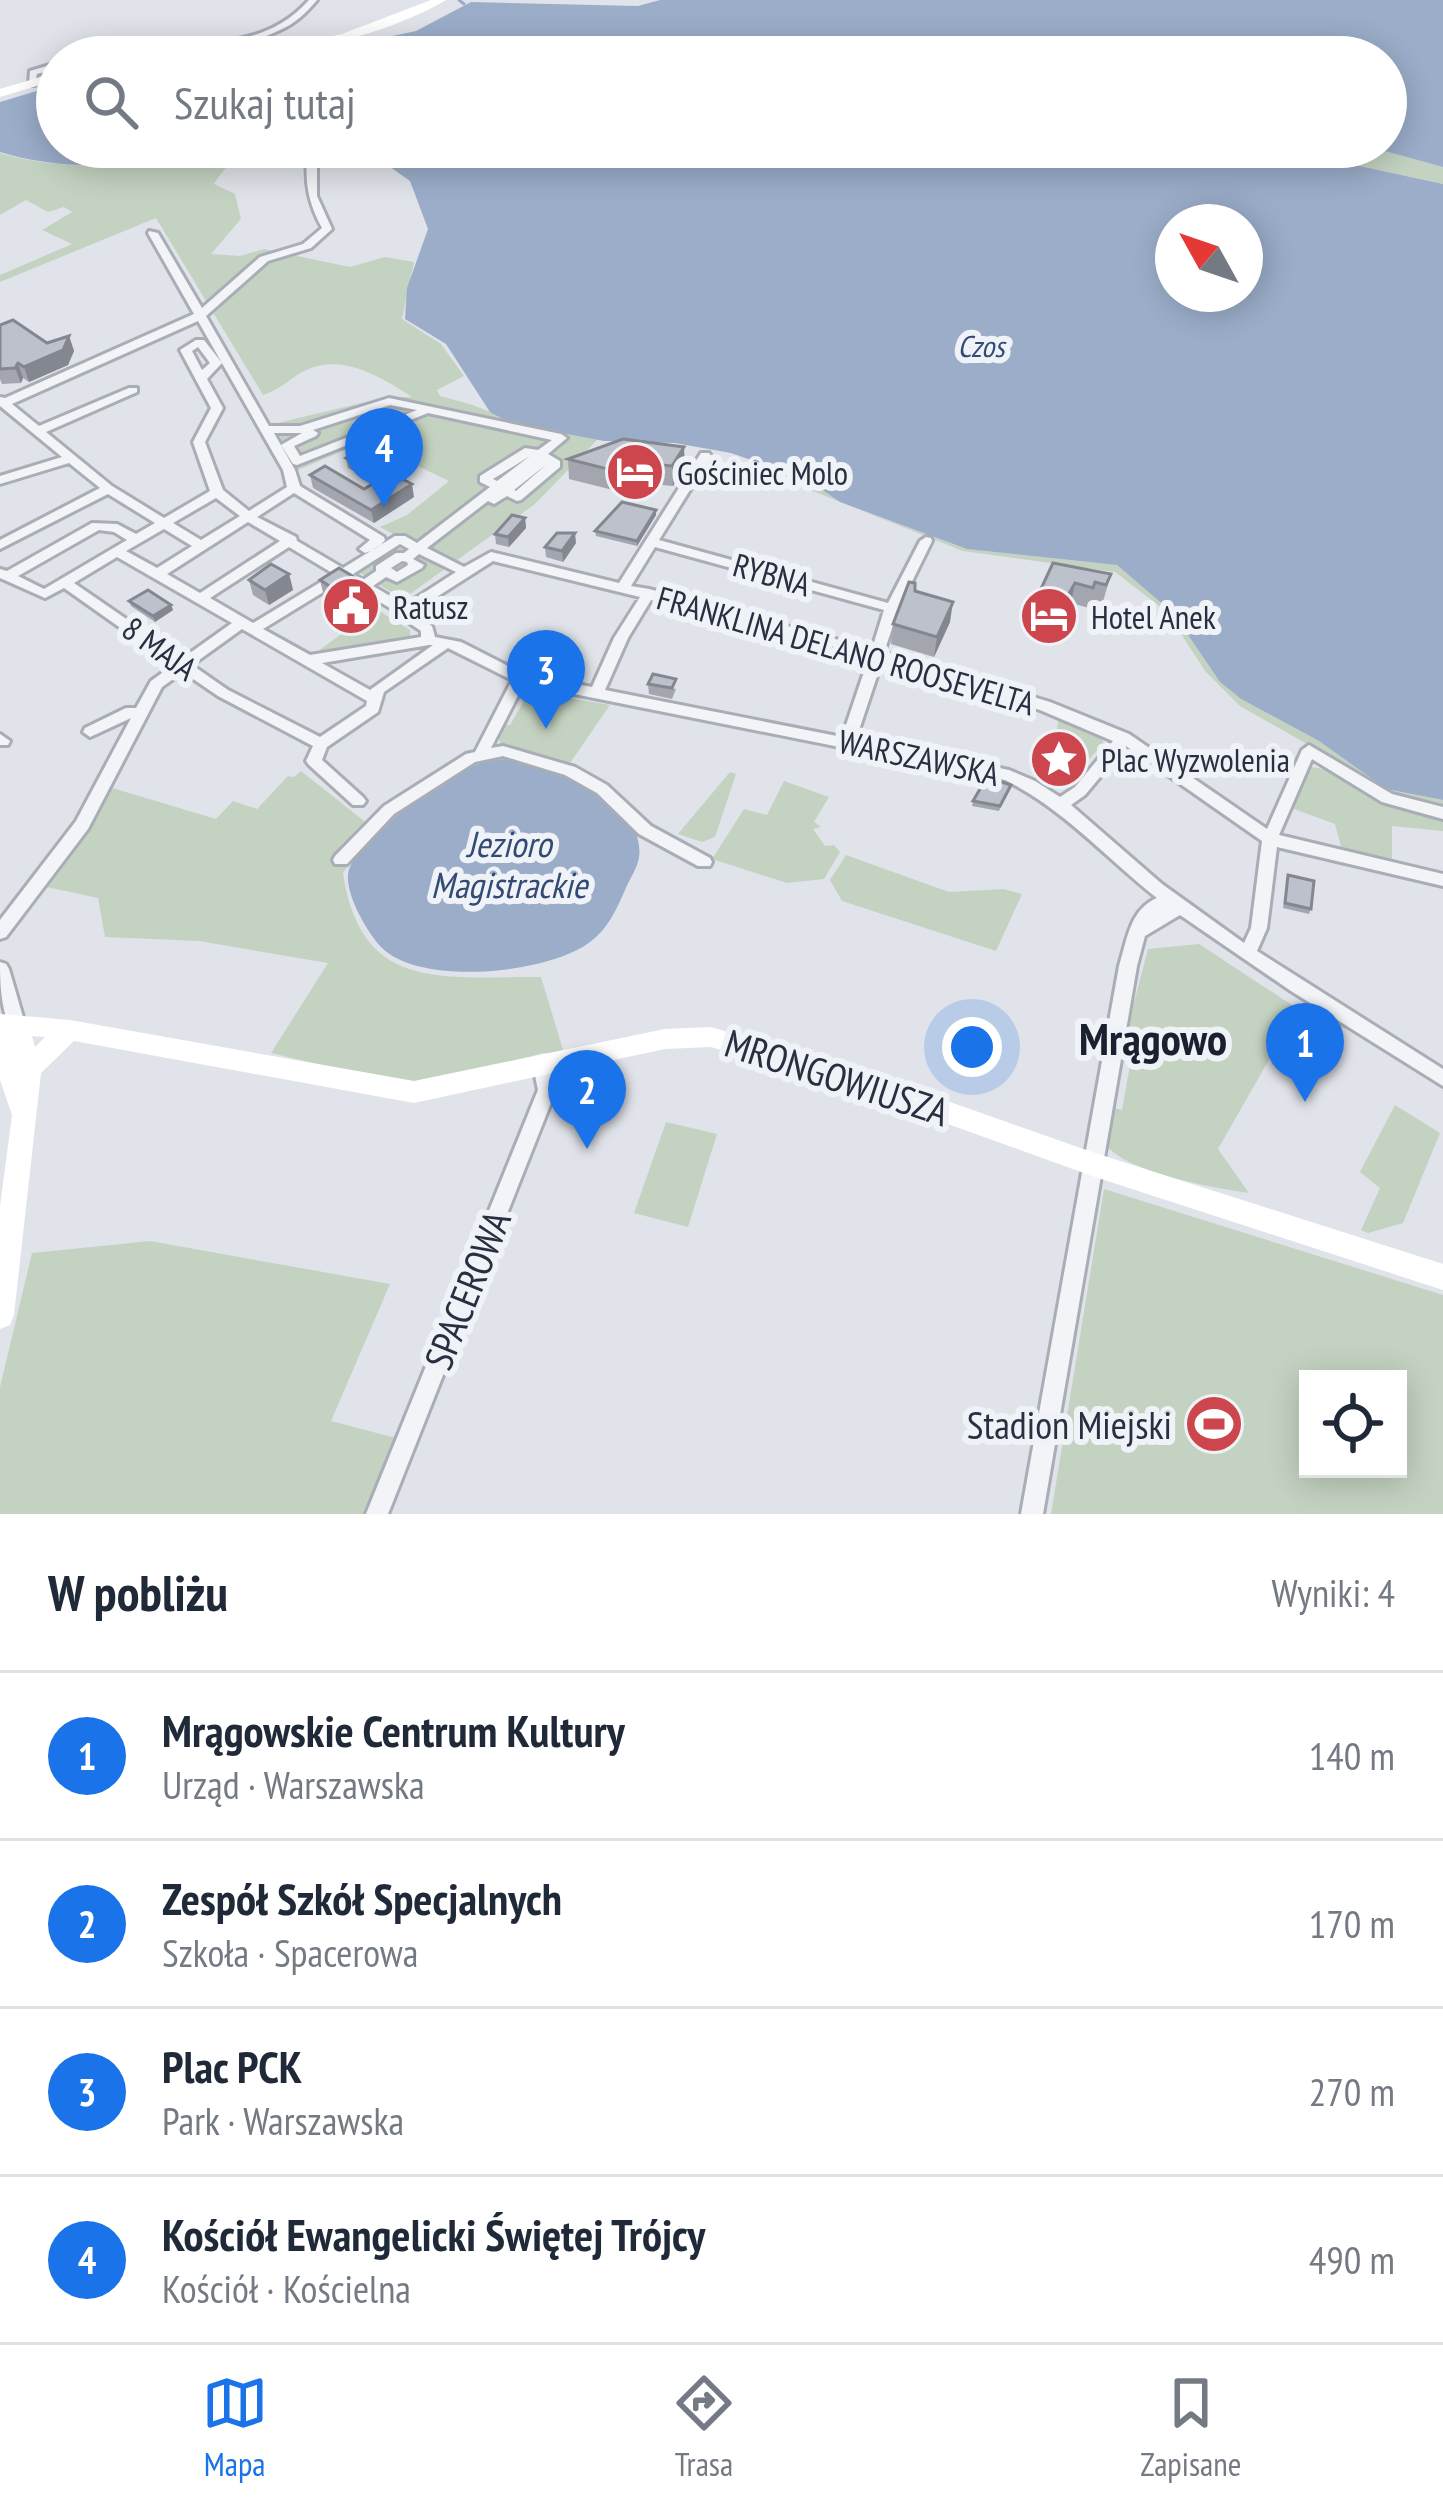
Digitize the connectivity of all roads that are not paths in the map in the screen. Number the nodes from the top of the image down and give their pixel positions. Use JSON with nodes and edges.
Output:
{"nodes":[{"id":1,"x":313,"y":0,"type":"edge"},
{"id":2,"x":437,"y":0,"type":"edge"},
{"id":3,"x":248,"y":36,"type":"edge"},
{"id":4,"x":347,"y":36,"type":"edge"},
{"id":5,"x":36,"y":72,"type":"edge"},
{"id":6,"x":36,"y":81,"type":"edge"},
{"id":7,"x":32,"y":82,"type":"junction"},
{"id":8,"x":0,"y":92,"type":"edge"},
{"id":9,"x":311,"y":168,"type":"edge"},
{"id":10,"x":153,"y":233,"type":"dead end"},
{"id":11,"x":200,"y":316,"type":"junction"},
{"id":12,"x":133,"y":390,"type":"dead end"},
{"id":13,"x":246,"y":394,"type":"junction"},
{"id":14,"x":2,"y":402,"type":"edge"},
{"id":15,"x":419,"y":413,"type":"junction"},
{"id":16,"x":265,"y":429,"type":"junction"},
{"id":17,"x":39,"y":430,"type":"junction"},
{"id":18,"x":301,"y":430,"type":"junction"},
{"id":19,"x":268,"y":447,"type":"junction"},
{"id":20,"x":705,"y":456,"type":"dead end"},
{"id":21,"x":72,"y":458,"type":"junction"},
{"id":22,"x":293,"y":466,"type":"junction"},
{"id":23,"x":0,"y":480,"type":"edge"},
{"id":24,"x":294,"y":488,"type":"junction"},
{"id":25,"x":108,"y":489,"type":"junction"},
{"id":26,"x":218,"y":492,"type":"junction"},
{"id":27,"x":247,"y":516,"type":"junction"},
{"id":28,"x":164,"y":524,"type":"junction"},
{"id":29,"x":135,"y":539,"type":"junction"},
{"id":30,"x":291,"y":540,"type":"junction"},
{"id":31,"x":926,"y":541,"type":"dead end"},
{"id":32,"x":652,"y":542,"type":"junction"},
{"id":33,"x":0,"y":544,"type":"edge"},
{"id":34,"x":198,"y":544,"type":"junction"},
{"id":35,"x":117,"y":551,"type":"junction"},
{"id":36,"x":417,"y":556,"type":"junction"},
{"id":37,"x":459,"y":569,"type":"dead end"},
{"id":38,"x":152,"y":571,"type":"junction"},
{"id":39,"x":339,"y":571,"type":"junction"},
{"id":40,"x":3,"y":575,"type":"edge"},
{"id":41,"x":68,"y":584,"type":"junction"},
{"id":42,"x":363,"y":586,"type":"junction"},
{"id":43,"x":624,"y":586,"type":"junction"},
{"id":44,"x":649,"y":593,"type":"junction"},
{"id":45,"x":199,"y":599,"type":"junction"},
{"id":46,"x":892,"y":608,"type":"junction"},
{"id":47,"x":409,"y":615,"type":"junction"},
{"id":48,"x":246,"y":627,"type":"junction"},
{"id":49,"x":428,"y":640,"type":"junction"},
{"id":50,"x":447,"y":642,"type":"junction"},
{"id":51,"x":877,"y":654,"type":"junction"},
{"id":52,"x":310,"y":660,"type":"junction"},
{"id":53,"x":180,"y":663,"type":"junction"},
{"id":54,"x":520,"y":678,"type":"junction"},
{"id":55,"x":596,"y":693,"type":"junction"},
{"id":56,"x":375,"y":699,"type":"junction"},
{"id":57,"x":131,"y":712,"type":"dead end"},
{"id":58,"x":90,"y":732,"type":"dead end"},
{"id":59,"x":1124,"y":738,"type":"junction"},
{"id":60,"x":848,"y":742,"type":"junction"},
{"id":61,"x":321,"y":744,"type":"junction"},
{"id":62,"x":481,"y":754,"type":"junction"},
{"id":63,"x":358,"y":801,"type":"dead end"},
{"id":64,"x":1061,"y":805,"type":"junction"},
{"id":65,"x":1443,"y":813,"type":"edge"},
{"id":66,"x":1270,"y":839,"type":"junction"},
{"id":67,"x":341,"y":860,"type":"dead end"},
{"id":68,"x":704,"y":862,"type":"dead end"},
{"id":69,"x":1443,"y":880,"type":"edge"},
{"id":70,"x":1183,"y":907,"type":"junction"},
{"id":71,"x":0,"y":932,"type":"edge"},
{"id":72,"x":1248,"y":953,"type":"junction"},
{"id":73,"x":0,"y":969,"type":"edge"},
{"id":74,"x":5,"y":1030,"type":"edge"},
{"id":75,"x":70,"y":1030,"type":"junction"},
{"id":76,"x":542,"y":1066,"type":"junction"},
{"id":77,"x":28,"y":1069,"type":"junction"},
{"id":78,"x":1443,"y":1078,"type":"edge"},
{"id":79,"x":23,"y":1111,"type":"junction"},
{"id":80,"x":1092,"y":1164,"type":"junction"},
{"id":81,"x":1443,"y":1277,"type":"edge"},
{"id":82,"x":0,"y":1315,"type":"edge"},
{"id":83,"x":377,"y":1514,"type":"edge"},
{"id":84,"x":1032,"y":1514,"type":"edge"}],
"edges":[{"from":1,"to":3,"type":"street"},
{"from":2,"to":4,"type":"street"},
{"from":5,"to":7,"type":"street"},
{"from":6,"to":7,"type":"street"},
{"from":7,"to":8,"type":"street"},
{"from":9,"to":11,"type":"street"},
{"from":10,"to":11,"type":"street"},
{"from":11,"to":13,"type":"street"},
{"from":11,"to":14,"type":"street"},
{"from":12,"to":17,"type":"street"},
{"from":13,"to":16,"type":"street"},
{"from":13,"to":26,"type":"street"},
{"from":14,"to":17,"type":"street"},
{"from":15,"to":18,"type":"street"},
{"from":15,"to":22,"type":"street"},
{"from":15,"to":22,"type":"street"},
{"from":15,"to":36,"type":"street"},
{"from":16,"to":18,"type":"street"},
{"from":16,"to":19,"type":"street"},
{"from":17,"to":21,"type":"street"},
{"from":18,"to":19,"type":"street"},
{"from":19,"to":22,"type":"street"},
{"from":20,"to":32,"type":"street"},
{"from":21,"to":23,"type":"street"},
{"from":21,"to":25,"type":"street"},
{"from":22,"to":24,"type":"street"},
{"from":24,"to":27,"type":"street"},
{"from":24,"to":39,"type":"street"},
{"from":25,"to":28,"type":"street"},
{"from":25,"to":33,"type":"street"},
{"from":26,"to":27,"type":"street"},
{"from":26,"to":28,"type":"street"},
{"from":27,"to":30,"type":"street"},
{"from":27,"to":34,"type":"street"},
{"from":28,"to":29,"type":"street"},
{"from":28,"to":34,"type":"street"},
{"from":29,"to":35,"type":"street"},
{"from":29,"to":40,"type":"street"},
{"from":30,"to":39,"type":"street"},
{"from":30,"to":45,"type":"street"},
{"from":31,"to":46,"type":"street"},
{"from":32,"to":43,"type":"street"},
{"from":32,"to":46,"type":"street","name":"RYBNA"},
{"from":34,"to":38,"type":"street"},
{"from":35,"to":38,"type":"street"},
{"from":35,"to":41,"type":"street"},
{"from":36,"to":37,"type":"street"},
{"from":36,"to":39,"type":"street"},
{"from":36,"to":42,"type":"street"},
{"from":38,"to":45,"type":"street"},
{"from":39,"to":42,"type":"street"},
{"from":39,"to":48,"type":"street"},
{"from":40,"to":41,"type":"street"},
{"from":41,"to":53,"type":"street","name":"8 MAJA"},
{"from":42,"to":47,"type":"street"},
{"from":43,"to":44,"type":"street","name":"FRANKLINA DELANO ROOSEVELTA"},
{"from":43,"to":47,"type":"street","name":"FRANKLINA DELANO ROOSEVELTA"},
{"from":44,"to":51,"type":"street","name":"FRANKLINA DELANO ROOSEVELTA"},
{"from":44,"to":55,"type":"street"},
{"from":45,"to":48,"type":"street"},
{"from":46,"to":51,"type":"street"},
{"from":47,"to":49,"type":"street"},
{"from":48,"to":52,"type":"street"},
{"from":48,"to":53,"type":"street"},
{"from":49,"to":50,"type":"street"},
{"from":49,"to":52,"type":"street"},
{"from":50,"to":54,"type":"street","name":"WARSZAWSKA"},
{"from":50,"to":56,"type":"street"},
{"from":51,"to":59,"type":"street","name":"FRANKLINA DELANO ROOSEVELTA"},
{"from":51,"to":60,"type":"street"},
{"from":52,"to":56,"type":"street"},
{"from":53,"to":61,"type":"street","name":"8 MAJA"},
{"from":53,"to":71,"type":"street"},
{"from":54,"to":55,"type":"street","name":"WARSZAWSKA"},
{"from":54,"to":62,"type":"street"},
{"from":55,"to":60,"type":"street","name":"WARSZAWSKA"},
{"from":56,"to":61,"type":"street"},
{"from":57,"to":58,"type":"street"},
{"from":59,"to":64,"type":"street"},
{"from":59,"to":66,"type":"street","name":"FRANKLINA DELANO ROOSEVELTA"},
{"from":60,"to":64,"type":"street","name":"WARSZAWSKA"},
{"from":61,"to":63,"type":"street"},
{"from":62,"to":67,"type":"street"},
{"from":62,"to":68,"type":"street"},
{"from":64,"to":70,"type":"street","name":"WARSZAWSKA"},
{"from":65,"to":66,"type":"street"},
{"from":66,"to":69,"type":"street"},
{"from":66,"to":72,"type":"street"},
{"from":70,"to":72,"type":"street","name":"WARSZAWSKA"},
{"from":70,"to":80,"type":"street"},
{"from":72,"to":78,"type":"street","name":"WARSZAWSKA"},
{"from":73,"to":74,"type":"street"},
{"from":74,"to":75,"type":"street","name":"MRONGOWIUSZA"},
{"from":74,"to":77,"type":"street"},
{"from":74,"to":79,"type":"street"},
{"from":75,"to":76,"type":"street","name":"MRONGOWIUSZA"},
{"from":75,"to":77,"type":"street"},
{"from":76,"to":80,"type":"street","name":"MRONGOWIUSZA"},
{"from":76,"to":83,"type":"street","name":"SPACEROWA"},
{"from":77,"to":79,"type":"street"},
{"from":79,"to":82,"type":"street"},
{"from":80,"to":81,"type":"street","name":"MRONGOWIUSZA"},
{"from":80,"to":84,"type":"street"}]}
